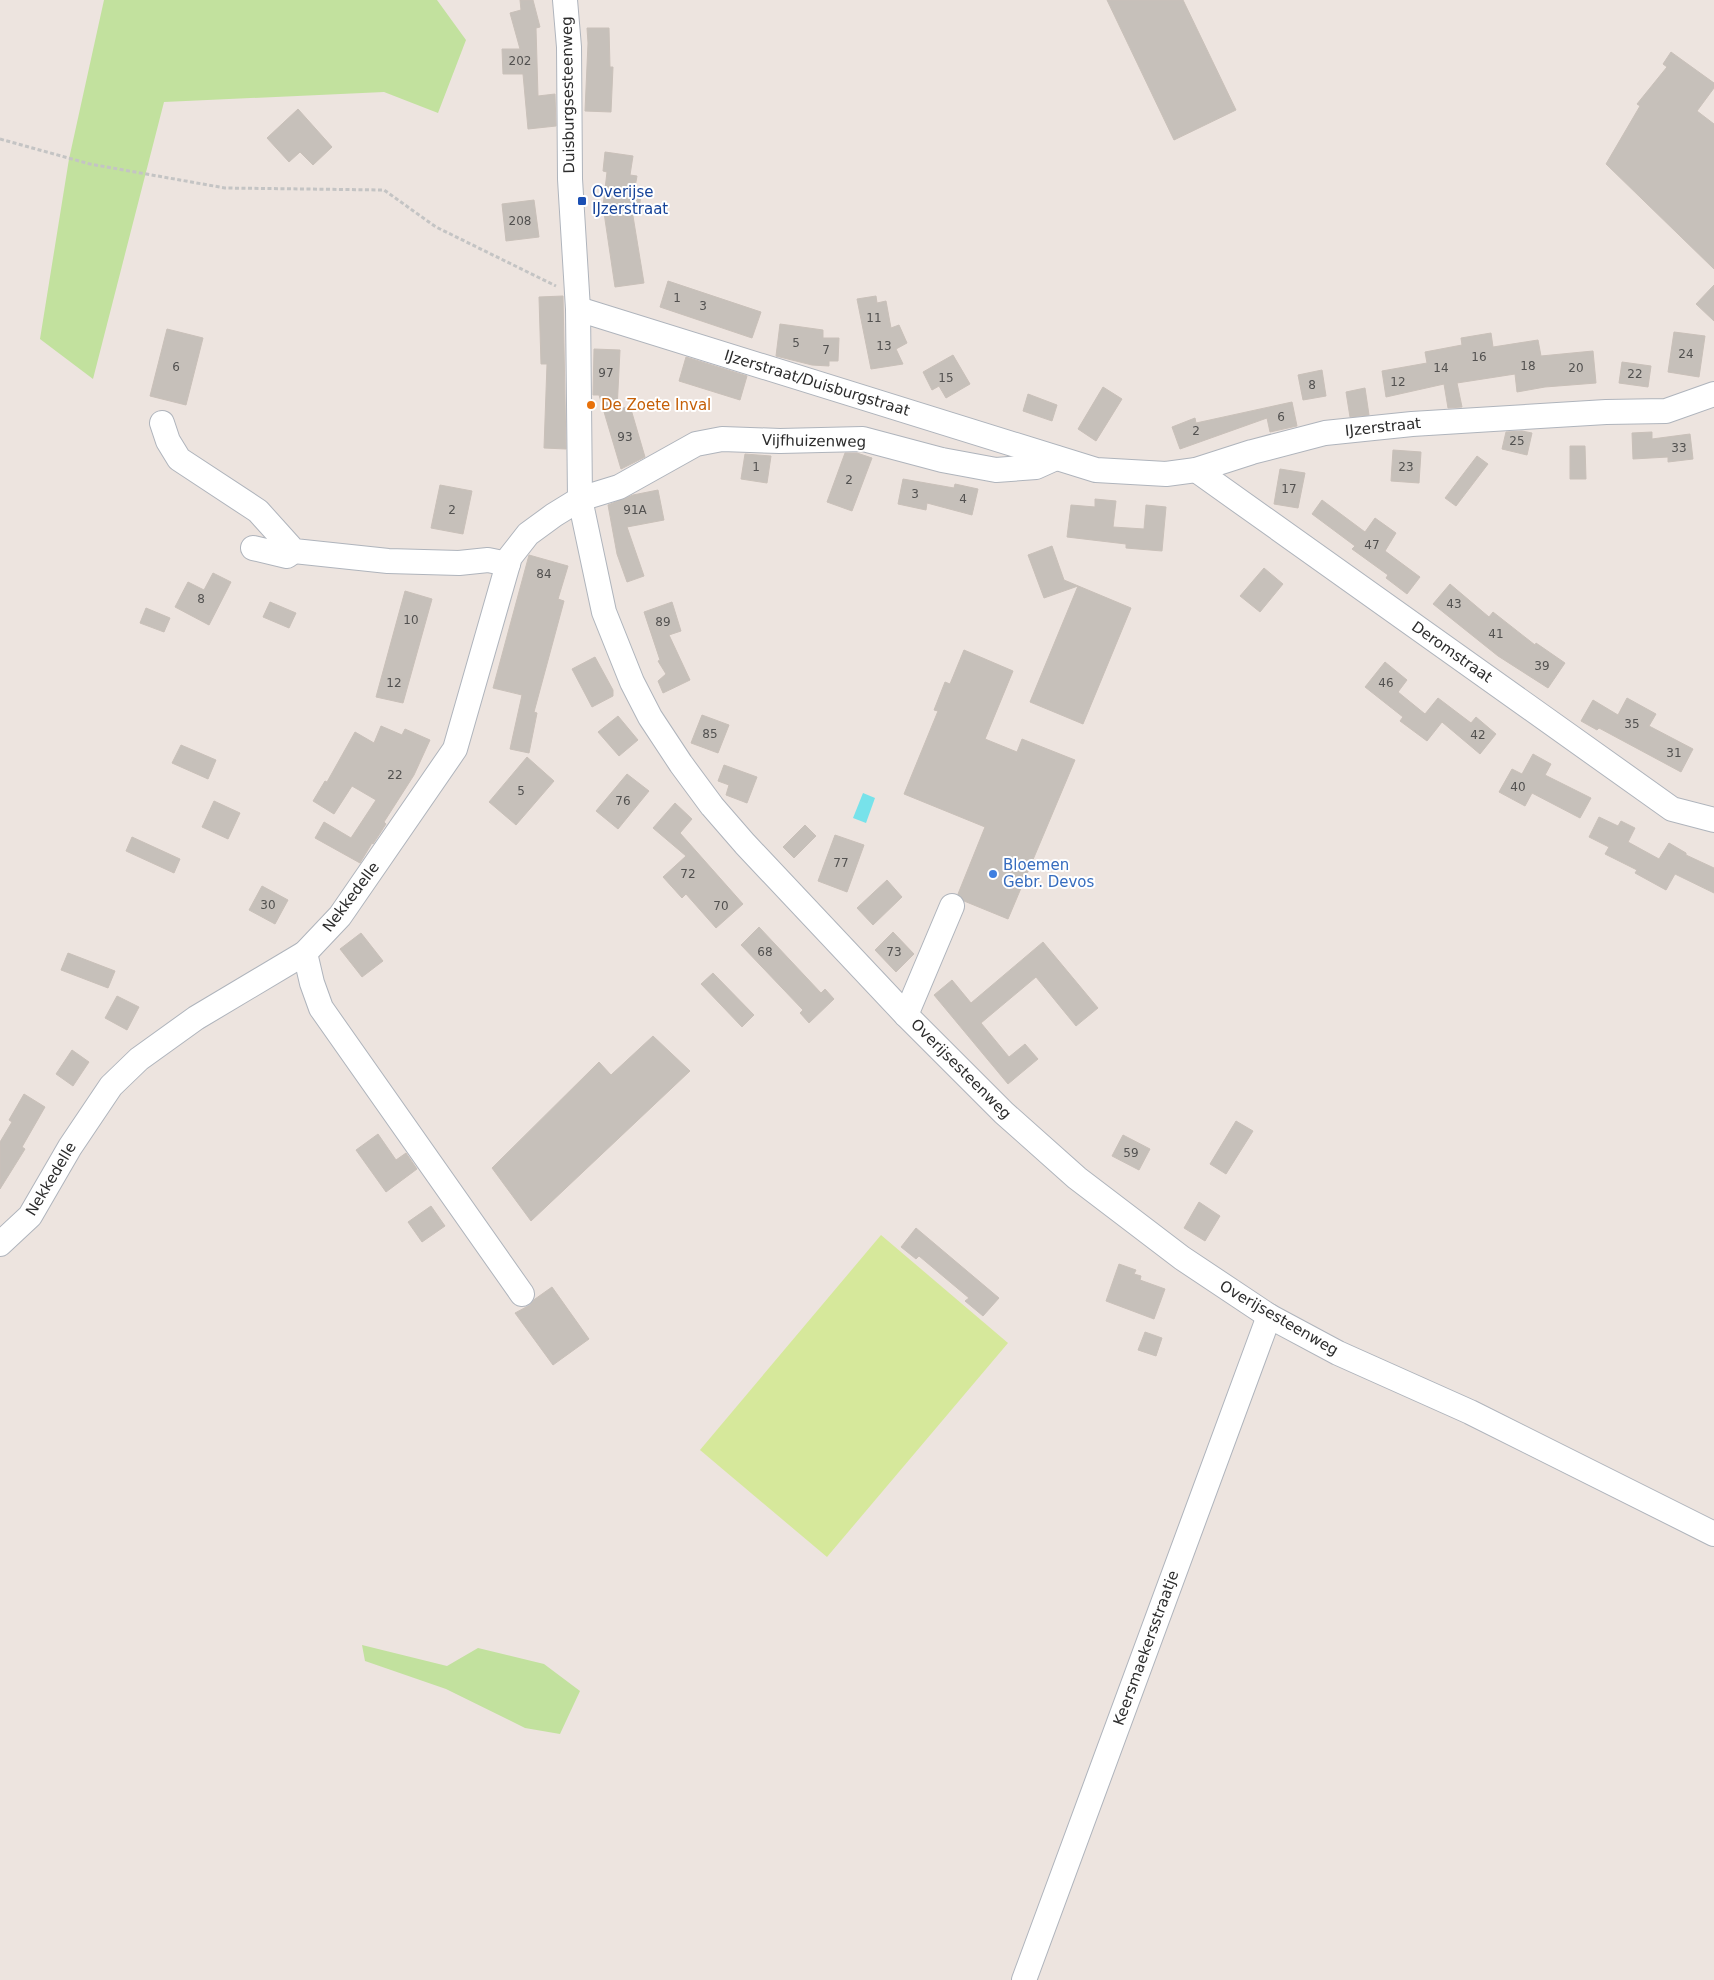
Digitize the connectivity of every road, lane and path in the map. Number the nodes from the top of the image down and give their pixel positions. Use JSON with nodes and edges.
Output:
{"nodes":[{"id":1,"x":565,"y":0,"type":"edge"},
{"id":2,"x":0,"y":139,"type":"edge"},
{"id":3,"x":577,"y":303,"type":"junction"},
{"id":4,"x":1714,"y":394,"type":"edge"},
{"id":5,"x":162,"y":423,"type":"dead end"},
{"id":6,"x":1056,"y":458,"type":"junction"},
{"id":7,"x":1196,"y":470,"type":"junction"},
{"id":8,"x":580,"y":499,"type":"junction"},
{"id":9,"x":253,"y":548,"type":"dead end"},
{"id":10,"x":294,"y":551,"type":"junction"},
{"id":11,"x":508,"y":564,"type":"junction"},
{"id":12,"x":1714,"y":820,"type":"edge"},
{"id":13,"x":952,"y":906,"type":"dead end"},
{"id":14,"x":305,"y":953,"type":"junction"},
{"id":15,"x":906,"y":1015,"type":"junction"},
{"id":16,"x":0,"y":1244,"type":"edge"},
{"id":17,"x":522,"y":1294,"type":"dead end"},
{"id":18,"x":1269,"y":1316,"type":"junction"},
{"id":19,"x":1714,"y":1534,"type":"edge"},
{"id":20,"x":1024,"y":1980,"type":"edge"}],
"edges":[{"from":1,"to":3,"type":"street","name":"Duisburgsesteenweg"},
{"from":2,"to":3,"type":"path"},
{"from":3,"to":6,"type":"street","name":"IJzerstraat/Duisburgstraat"},
{"from":3,"to":8,"type":"street","name":"Overijsesteenweg"},
{"from":4,"to":7,"type":"street","name":"IJzerstraat"},
{"from":5,"to":10,"type":"street"},
{"from":6,"to":7,"type":"street","name":"IJzerstraat"},
{"from":6,"to":8,"type":"street","name":"Vijfhuizenweg"},
{"from":7,"to":12,"type":"street","name":"Deromstraat"},
{"from":8,"to":11,"type":"street","name":"Nekkedelle"},
{"from":8,"to":15,"type":"street","name":"Overijsesteenweg"},
{"from":9,"to":10,"type":"street"},
{"from":10,"to":11,"type":"street"},
{"from":11,"to":14,"type":"street","name":"Nekkedelle"},
{"from":13,"to":15,"type":"street"},
{"from":14,"to":16,"type":"street","name":"Nekkedelle"},
{"from":14,"to":17,"type":"street"},
{"from":15,"to":18,"type":"street","name":"Overijsesteenweg"},
{"from":18,"to":19,"type":"street","name":"Overijsesteenweg"},
{"from":18,"to":20,"type":"street","name":"Keersmaekersstraatje"}]}
